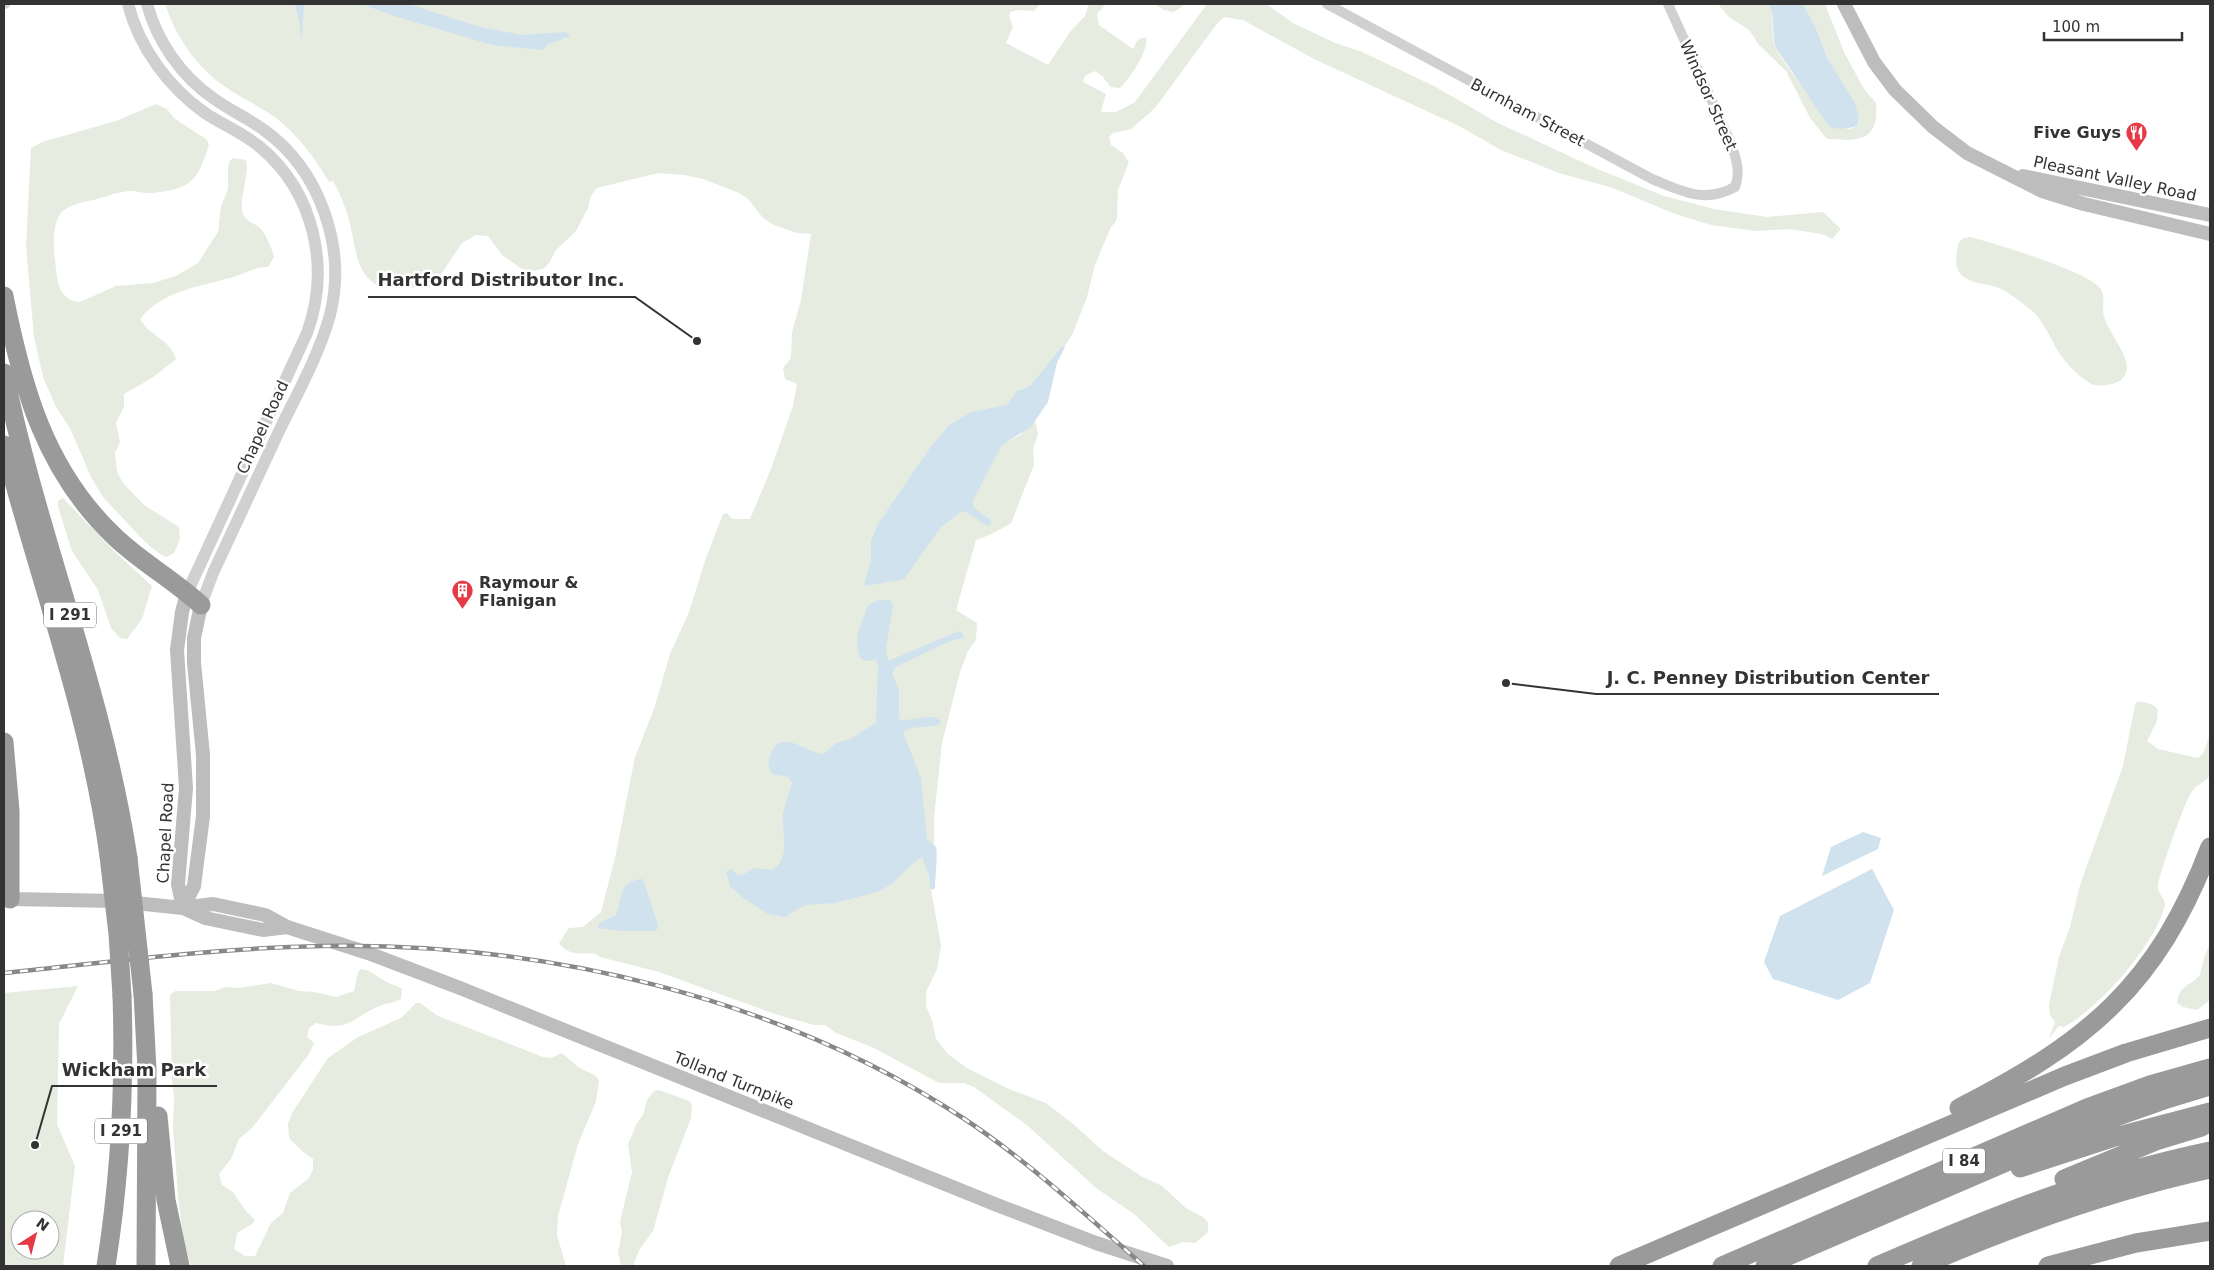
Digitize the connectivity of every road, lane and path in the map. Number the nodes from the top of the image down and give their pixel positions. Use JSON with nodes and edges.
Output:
{"nodes":[{"id":1,"x":128,"y":4,"type":"edge"},
{"id":2,"x":147,"y":4,"type":"edge"},
{"id":3,"x":1327,"y":4,"type":"edge"},
{"id":4,"x":1668,"y":4,"type":"edge"},
{"id":5,"x":1844,"y":4,"type":"edge"},
{"id":6,"x":2012,"y":175,"type":"junction"},
{"id":7,"x":1735,"y":188,"type":"joint"},
{"id":8,"x":2210,"y":215,"type":"edge"},
{"id":9,"x":2210,"y":234,"type":"edge"},
{"id":10,"x":4,"y":296,"type":"edge"},
{"id":11,"x":305,"y":339,"type":"junction"},
{"id":12,"x":319,"y":346,"type":"junction"},
{"id":13,"x":4,"y":373,"type":"edge"},
{"id":14,"x":4,"y":445,"type":"edge"},
{"id":15,"x":254,"y":448,"type":"junction"},
{"id":16,"x":268,"y":455,"type":"junction"},
{"id":17,"x":194,"y":599,"type":"junction"},
{"id":18,"x":4,"y":742,"type":"edge"},
{"id":19,"x":186,"y":803,"type":"junction"},
{"id":20,"x":203,"y":804,"type":"junction"},
{"id":21,"x":2210,"y":847,"type":"edge"},
{"id":22,"x":119,"y":857,"type":"junction"},
{"id":23,"x":6,"y":900,"type":"edge"},
{"id":24,"x":183,"y":908,"type":"junction"},
{"id":25,"x":145,"y":1014,"type":"junction"},
{"id":26,"x":2210,"y":1028,"type":"edge"},
{"id":27,"x":2210,"y":1068,"type":"edge"},
{"id":28,"x":2210,"y":1086,"type":"edge"},
{"id":29,"x":2210,"y":1112,"type":"edge"},
{"id":30,"x":2210,"y":1124,"type":"edge"},
{"id":31,"x":2210,"y":1151,"type":"edge"},
{"id":32,"x":2210,"y":1169,"type":"edge"},
{"id":33,"x":1837,"y":1172,"type":"junction"},
{"id":34,"x":1889,"y":1213,"type":"junction"},
{"id":35,"x":1962,"y":1229,"type":"junction"},
{"id":36,"x":2210,"y":1231,"type":"edge"},
{"id":37,"x":106,"y":1266,"type":"edge"},
{"id":38,"x":146,"y":1266,"type":"edge"},
{"id":39,"x":180,"y":1266,"type":"edge"},
{"id":40,"x":1167,"y":1266,"type":"edge"},
{"id":41,"x":1619,"y":1266,"type":"edge"},
{"id":42,"x":1722,"y":1266,"type":"edge"},
{"id":43,"x":1765,"y":1266,"type":"edge"},
{"id":44,"x":1876,"y":1266,"type":"edge"},
{"id":45,"x":1921,"y":1266,"type":"edge"},
{"id":46,"x":2048,"y":1266,"type":"edge"}],
"edges":[{"from":1,"to":11,"type":"street","name":"Chapel Road"},
{"from":2,"to":12,"type":"street","name":"Chapel Road"},
{"from":3,"to":7,"type":"street","name":"Burnham Street"},
{"from":4,"to":7,"type":"street","name":"Windsor Street"},
{"from":5,"to":6,"type":"main road","name":"Pleasant Valley Road"},
{"from":6,"to":8,"type":"main road","name":"Pleasant Valley Road"},
{"from":6,"to":9,"type":"main road","name":"Pleasant Valley Road"},
{"from":10,"to":17,"type":"highway"},
{"from":11,"to":12,"type":"street"},
{"from":11,"to":15,"type":"street","name":"Chapel Road"},
{"from":12,"to":16,"type":"street","name":"Chapel Road"},
{"from":13,"to":22,"type":"highway","number":"I 291"},
{"from":14,"to":22,"type":"highway","number":"I 291"},
{"from":15,"to":16,"type":"street"},
{"from":15,"to":17,"type":"street","name":"Chapel Road"},
{"from":16,"to":17,"type":"street","name":"Chapel Road"},
{"from":17,"to":19,"type":"main road","name":"Chapel Road"},
{"from":17,"to":20,"type":"main road","name":"Chapel Road"},
{"from":18,"to":23,"type":"highway"},
{"from":19,"to":20,"type":"street"},
{"from":19,"to":24,"type":"main road","name":"Chapel Road"},
{"from":20,"to":24,"type":"main road","name":"Chapel Road"},
{"from":21,"to":33,"type":"highway"},
{"from":22,"to":25,"type":"highway","number":"I 291","bridge":true},
{"from":22,"to":37,"type":"highway","number":"I 291","bridge":true},
{"from":23,"to":24,"type":"main road","name":"Tolland Turnpike"},
{"from":24,"to":40,"type":"main road","name":"Tolland Turnpike"},
{"from":25,"to":38,"type":"highway"},
{"from":25,"to":39,"type":"highway"},
{"from":26,"to":33,"type":"highway"},
{"from":27,"to":42,"type":"highway","number":"I 84"},
{"from":28,"to":34,"type":"highway"},
{"from":29,"to":34,"type":"highway"},
{"from":30,"to":35,"type":"highway"},
{"from":31,"to":35,"type":"highway"},
{"from":32,"to":45,"type":"highway"},
{"from":33,"to":41,"type":"highway"},
{"from":34,"to":43,"type":"highway"},
{"from":35,"to":44,"type":"highway"},
{"from":36,"to":46,"type":"highway"}]}
